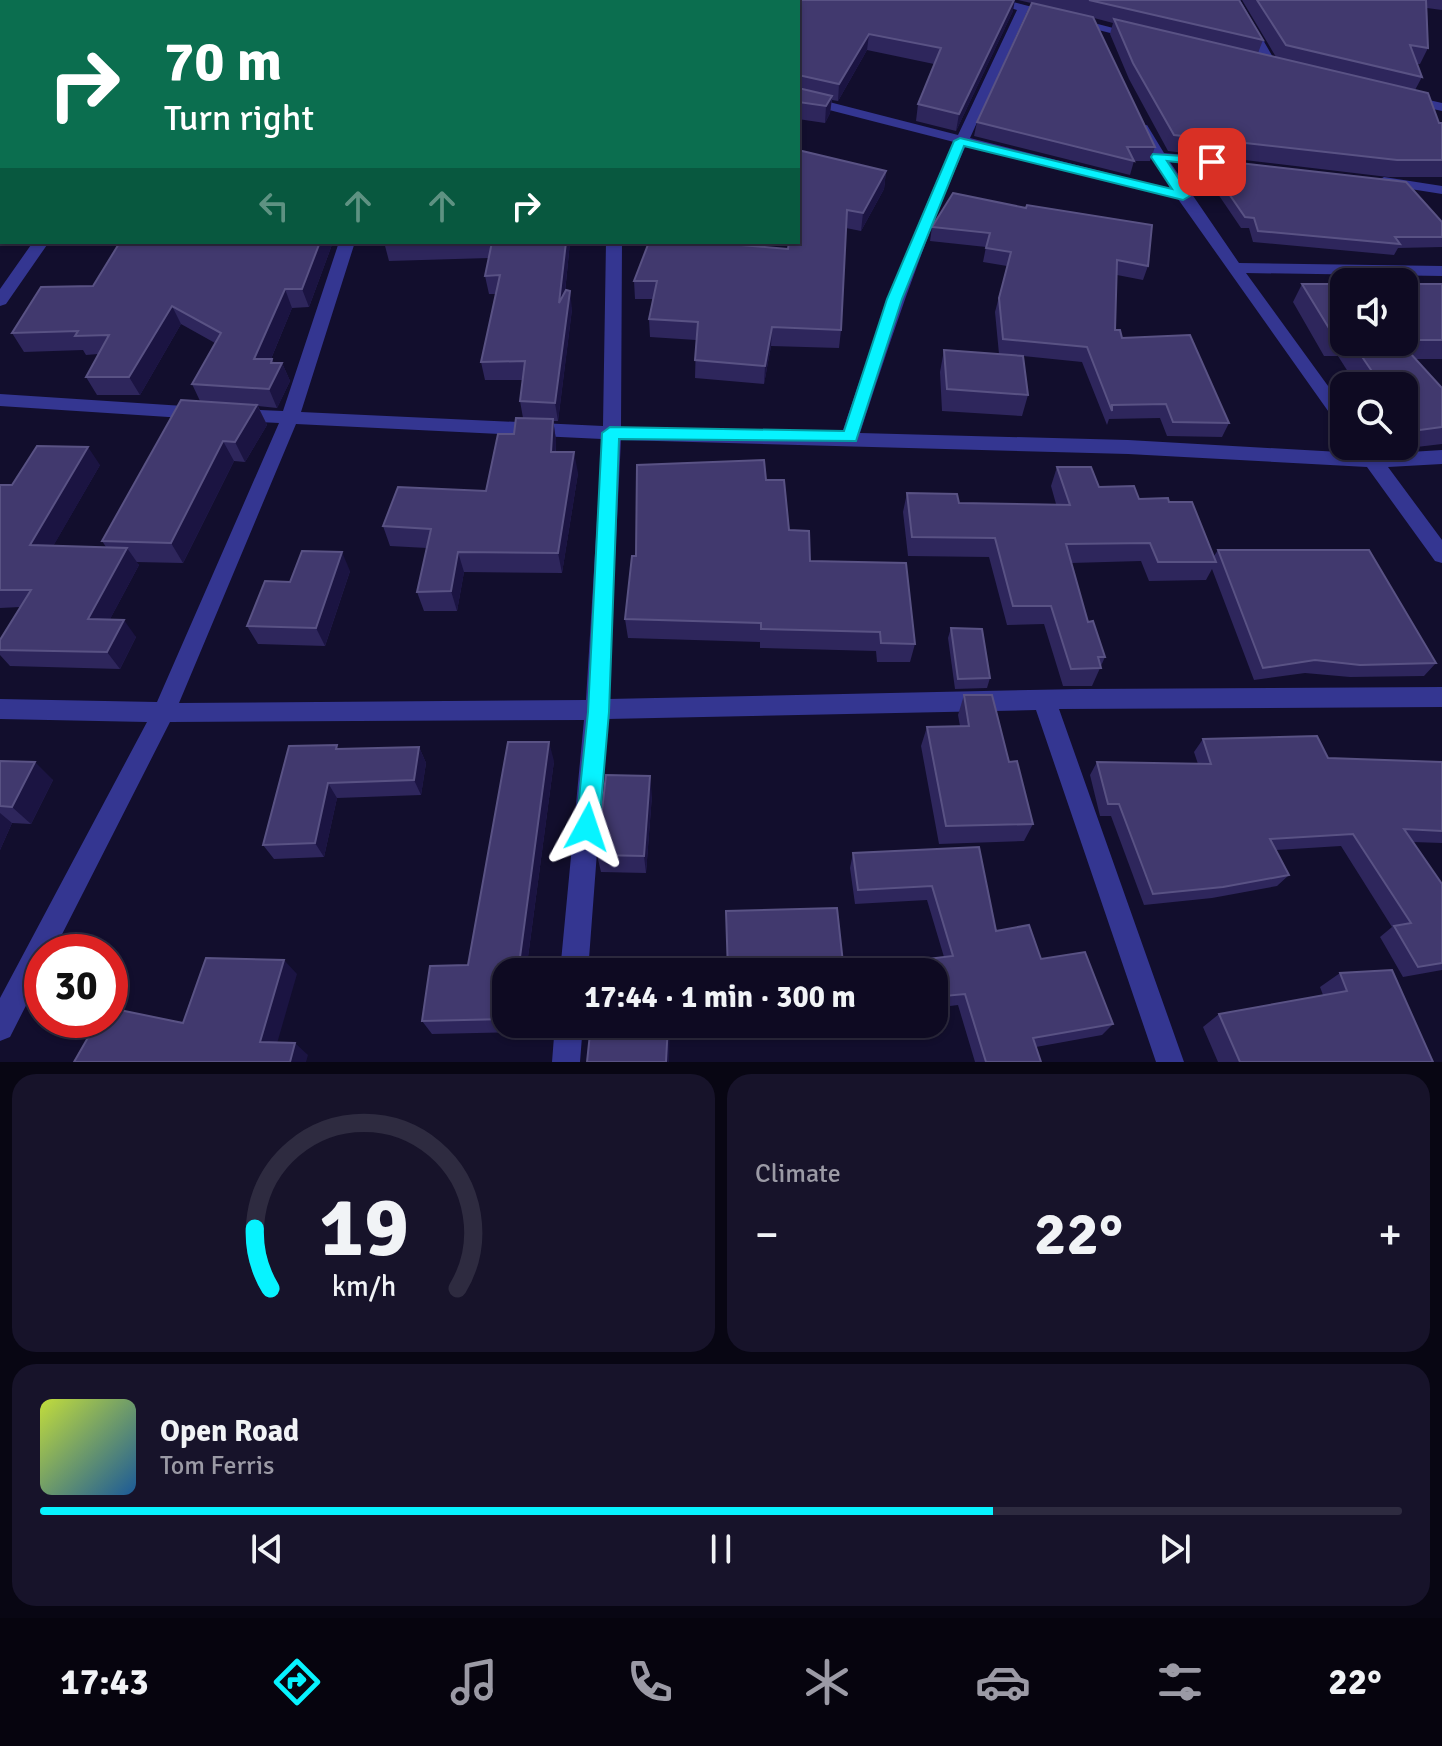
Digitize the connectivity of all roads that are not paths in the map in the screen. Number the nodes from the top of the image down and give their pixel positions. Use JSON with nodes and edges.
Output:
{"nodes":[{"id":1,"x":991,"y":0,"type":"edge"},
{"id":2,"x":1234,"y":0,"type":"edge"},
{"id":3,"x":1023,"y":8,"type":"junction"},
{"id":4,"x":1155,"y":40,"type":"edge"},
{"id":5,"x":1257,"y":63,"type":"edge"},
{"id":6,"x":1272,"y":66,"type":"junction"},
{"id":7,"x":1288,"y":70,"type":"edge"},
{"id":8,"x":1396,"y":96,"type":"edge"},
{"id":9,"x":800,"y":99,"type":"edge"},
{"id":10,"x":1442,"y":107,"type":"edge"},
{"id":11,"x":1138,"y":119,"type":"edge"},
{"id":12,"x":960,"y":141,"type":"junction"},
{"id":13,"x":1157,"y":157,"type":"junction"},
{"id":14,"x":1239,"y":164,"type":"edge"},
{"id":15,"x":1368,"y":179,"type":"edge"},
{"id":16,"x":1442,"y":190,"type":"edge"},
{"id":17,"x":1183,"y":196,"type":"junction"},
{"id":18,"x":40,"y":244,"type":"edge"},
{"id":19,"x":346,"y":244,"type":"edge"},
{"id":20,"x":614,"y":244,"type":"edge"},
{"id":21,"x":1234,"y":268,"type":"junction"},
{"id":22,"x":1442,"y":271,"type":"edge"},
{"id":23,"x":0,"y":301,"type":"edge"},
{"id":24,"x":0,"y":400,"type":"edge"},
{"id":25,"x":1330,"y":402,"type":"edge"},
{"id":26,"x":290,"y":418,"type":"junction"},
{"id":27,"x":610,"y":433,"type":"junction"},
{"id":28,"x":850,"y":437,"type":"junction"},
{"id":29,"x":1330,"y":453,"type":"edge"},
{"id":30,"x":1418,"y":456,"type":"edge"},
{"id":31,"x":1442,"y":457,"type":"edge"},
{"id":32,"x":1372,"y":460,"type":"edge"},
{"id":33,"x":1442,"y":555,"type":"edge"},
{"id":34,"x":1442,"y":697,"type":"edge"},
{"id":35,"x":1045,"y":701,"type":"junction"},
{"id":36,"x":0,"y":709,"type":"edge"},
{"id":37,"x":598,"y":712,"type":"junction"},
{"id":38,"x":163,"y":714,"type":"junction"},
{"id":39,"x":575,"y":958,"type":"edge"},
{"id":40,"x":0,"y":1027,"type":"edge"},
{"id":41,"x":568,"y":1038,"type":"edge"},
{"id":42,"x":566,"y":1062,"type":"edge"},
{"id":43,"x":1170,"y":1062,"type":"edge"}],
"edges":[{"from":1,"to":3,"type":"street"},
{"from":2,"to":6,"type":"street"},
{"from":3,"to":4,"type":"street"},
{"from":3,"to":12,"type":"street"},
{"from":5,"to":6,"type":"street"},
{"from":6,"to":7,"type":"street"},
{"from":8,"to":10,"type":"street"},
{"from":9,"to":12,"type":"street"},
{"from":11,"to":13,"type":"street"},
{"from":12,"to":17,"type":"street"},
{"from":12,"to":28,"type":"street"},
{"from":13,"to":14,"type":"street"},
{"from":13,"to":17,"type":"street"},
{"from":15,"to":16,"type":"street"},
{"from":17,"to":21,"type":"street"},
{"from":18,"to":23,"type":"street"},
{"from":19,"to":26,"type":"street"},
{"from":20,"to":27,"type":"street"},
{"from":21,"to":22,"type":"street"},
{"from":21,"to":25,"type":"street"},
{"from":24,"to":26,"type":"street"},
{"from":26,"to":27,"type":"street"},
{"from":26,"to":38,"type":"street"},
{"from":27,"to":28,"type":"street"},
{"from":27,"to":37,"type":"street"},
{"from":28,"to":29,"type":"street"},
{"from":30,"to":31,"type":"street"},
{"from":32,"to":33,"type":"street"},
{"from":34,"to":35,"type":"street"},
{"from":35,"to":37,"type":"street"},
{"from":35,"to":43,"type":"street"},
{"from":36,"to":38,"type":"street"},
{"from":37,"to":38,"type":"street"},
{"from":37,"to":39,"type":"street"},
{"from":38,"to":40,"type":"street"},
{"from":41,"to":42,"type":"street"}]}
